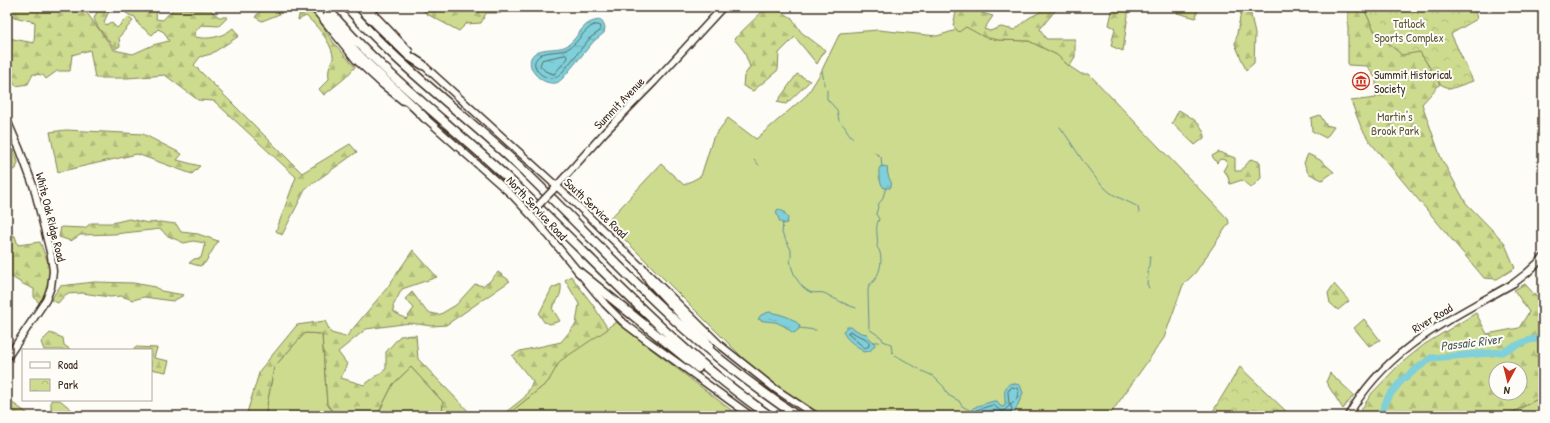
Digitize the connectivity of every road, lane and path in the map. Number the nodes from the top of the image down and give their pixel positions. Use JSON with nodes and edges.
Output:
{"nodes":[{"id":1,"x":313,"y":7,"type":"edge"},
{"id":2,"x":323,"y":7,"type":"edge"},
{"id":3,"x":326,"y":7,"type":"edge"},
{"id":4,"x":347,"y":7,"type":"edge"},
{"id":5,"x":359,"y":7,"type":"edge"},
{"id":6,"x":367,"y":7,"type":"edge"},
{"id":7,"x":723,"y":7,"type":"edge"},
{"id":8,"x":423,"y":65,"type":"junction"},
{"id":9,"x":425,"y":118,"type":"junction"},
{"id":10,"x":7,"y":120,"type":"edge"},
{"id":11,"x":554,"y":188,"type":"junction"},
{"id":12,"x":532,"y":212,"type":"junction"},
{"id":13,"x":1543,"y":258,"type":"edge"},
{"id":14,"x":642,"y":268,"type":"junction"},
{"id":15,"x":579,"y":272,"type":"junction"},
{"id":16,"x":712,"y":353,"type":"junction"},
{"id":17,"x":7,"y":358,"type":"edge"},
{"id":18,"x":769,"y":415,"type":"edge"},
{"id":19,"x":751,"y":416,"type":"edge"},
{"id":20,"x":798,"y":416,"type":"edge"},
{"id":21,"x":816,"y":416,"type":"edge"},
{"id":22,"x":1348,"y":416,"type":"edge"}],
"edges":[{"from":1,"to":9,"type":"main road","name":"North Service Road"},
{"from":2,"to":9,"type":"highway"},
{"from":3,"to":18,"type":"highway"},
{"from":4,"to":16,"type":"highway"},
{"from":5,"to":8,"type":"highway"},
{"from":6,"to":8,"type":"main road","name":"South Service Road"},
{"from":7,"to":11,"type":"main road","name":"Summit Avenue"},
{"from":8,"to":11,"type":"main road","name":"South Service Road"},
{"from":9,"to":12,"type":"main road","name":"North Service Road"},
{"from":10,"to":17,"type":"main road","name":"White Oak Ridge Road"},
{"from":11,"to":12,"type":"main road","name":"Summit Avenue","bridge":true},
{"from":11,"to":14,"type":"main road","name":"South Service Road"},
{"from":12,"to":15,"type":"main road","name":"North Service Road"},
{"from":13,"to":22,"type":"main road","name":"River Road"},
{"from":14,"to":16,"type":"highway"},
{"from":14,"to":21,"type":"main road","name":"South Service Road"},
{"from":15,"to":18,"type":"highway"},
{"from":15,"to":19,"type":"main road","name":"North Service Road"},
{"from":16,"to":20,"type":"highway"}]}
